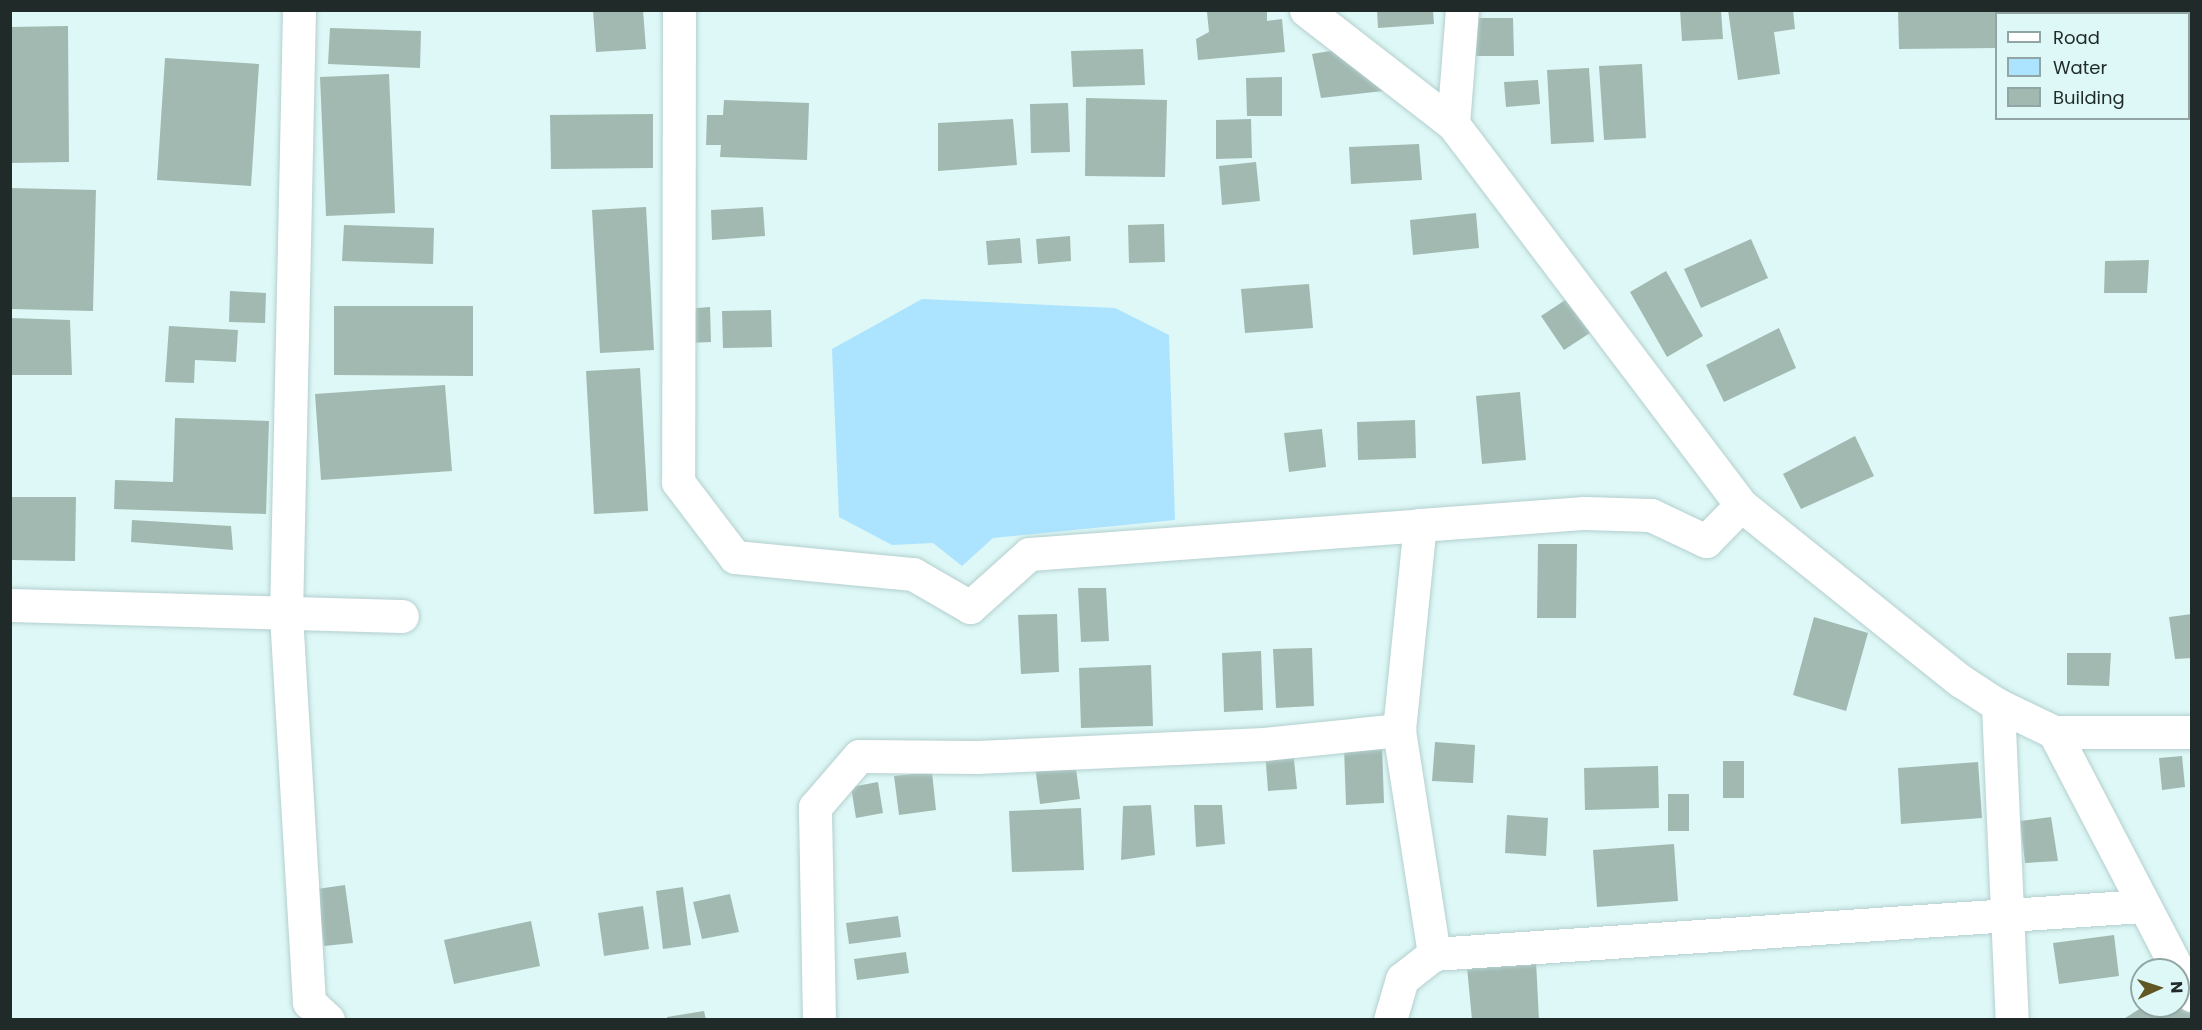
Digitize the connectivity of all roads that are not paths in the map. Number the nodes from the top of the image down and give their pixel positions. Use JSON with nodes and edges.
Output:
{"nodes":[{"id":1,"x":299,"y":10,"type":"edge"},
{"id":2,"x":679,"y":10,"type":"edge"},
{"id":3,"x":1306,"y":10,"type":"edge"},
{"id":4,"x":1462,"y":10,"type":"edge"},
{"id":5,"x":1453,"y":124,"type":"junction"},
{"id":6,"x":1741,"y":505,"type":"junction"},
{"id":7,"x":1420,"y":525,"type":"junction"},
{"id":8,"x":10,"y":605,"type":"edge"},
{"id":9,"x":286,"y":615,"type":"junction"},
{"id":10,"x":402,"y":616,"type":"dead end"},
{"id":11,"x":1998,"y":705,"type":"junction"},
{"id":12,"x":1399,"y":730,"type":"junction"},
{"id":13,"x":2054,"y":732,"type":"junction"},
{"id":14,"x":2192,"y":732,"type":"edge"},
{"id":15,"x":2142,"y":906,"type":"junction"},
{"id":16,"x":2010,"y":917,"type":"junction"},
{"id":17,"x":1434,"y":954,"type":"junction"},
{"id":18,"x":2171,"y":958,"type":"edge"},
{"id":19,"x":328,"y":1020,"type":"edge"},
{"id":20,"x":819,"y":1020,"type":"edge"},
{"id":21,"x":1389,"y":1020,"type":"edge"},
{"id":22,"x":2012,"y":1020,"type":"edge"}],
"edges":[{"from":1,"to":9,"type":"street"},
{"from":2,"to":7,"type":"street"},
{"from":3,"to":5,"type":"street"},
{"from":4,"to":5,"type":"street"},
{"from":5,"to":6,"type":"street"},
{"from":6,"to":7,"type":"street"},
{"from":6,"to":11,"type":"street"},
{"from":7,"to":12,"type":"street"},
{"from":8,"to":9,"type":"street"},
{"from":9,"to":10,"type":"street"},
{"from":9,"to":19,"type":"street"},
{"from":11,"to":13,"type":"street"},
{"from":11,"to":16,"type":"street"},
{"from":12,"to":17,"type":"street"},
{"from":12,"to":20,"type":"street"},
{"from":13,"to":14,"type":"street"},
{"from":13,"to":15,"type":"street"},
{"from":15,"to":16,"type":"street"},
{"from":15,"to":18,"type":"street"},
{"from":16,"to":17,"type":"street"},
{"from":16,"to":22,"type":"street"},
{"from":17,"to":21,"type":"street"}]}
